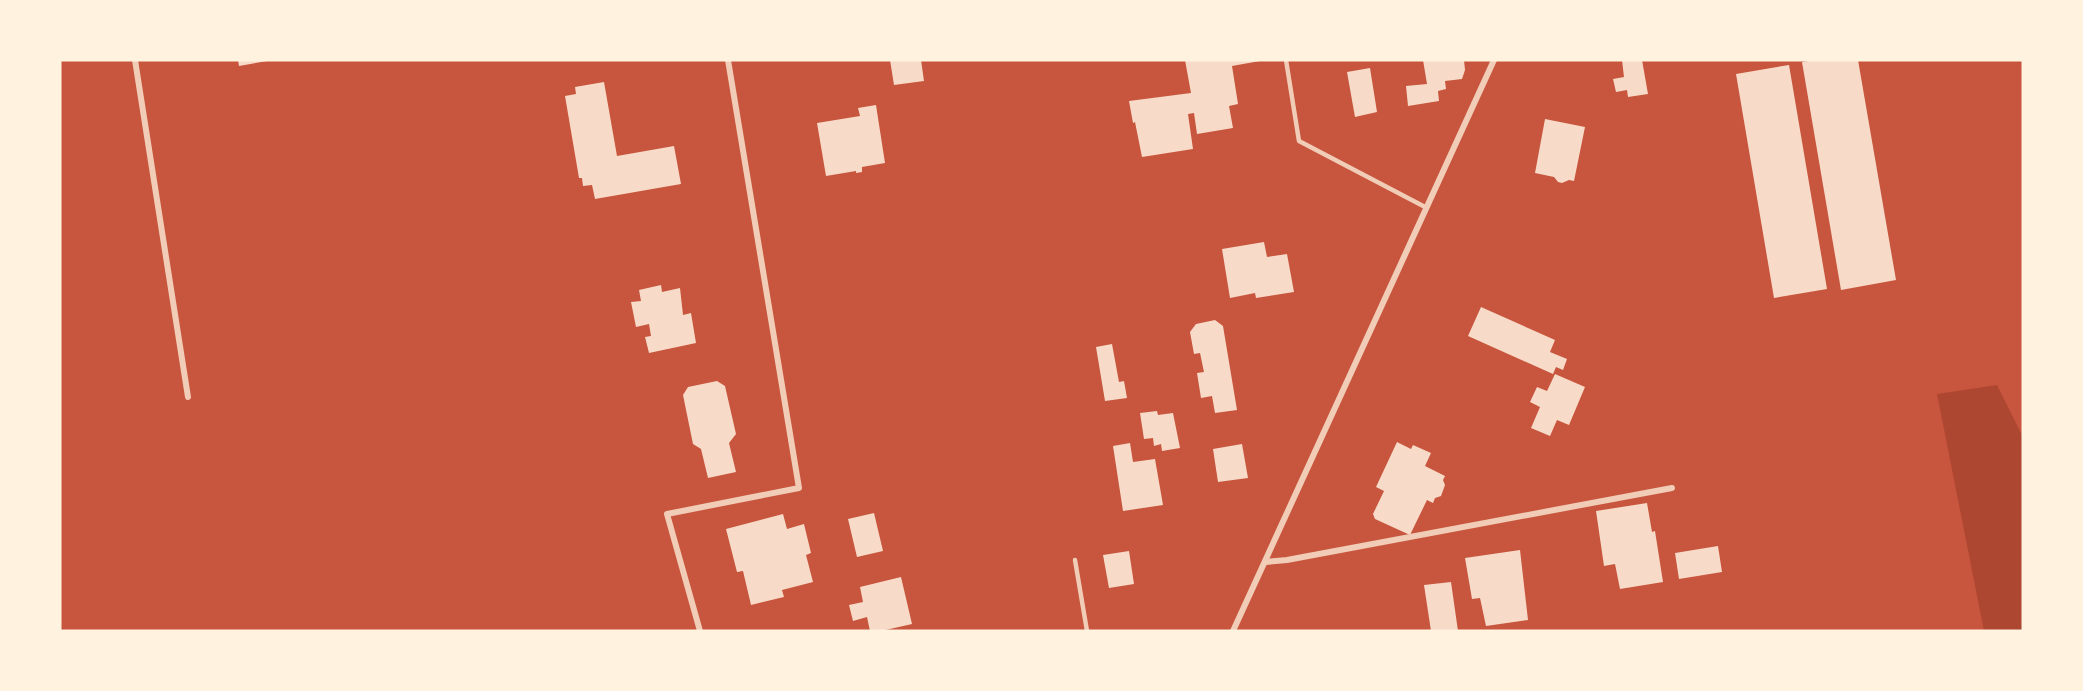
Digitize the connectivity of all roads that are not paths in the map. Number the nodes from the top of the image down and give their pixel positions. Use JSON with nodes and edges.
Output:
{"nodes":[{"id":1,"x":135,"y":60,"type":"edge"},
{"id":2,"x":729,"y":60,"type":"edge"},
{"id":3,"x":1286,"y":60,"type":"edge"},
{"id":4,"x":1494,"y":60,"type":"edge"},
{"id":5,"x":1427,"y":208,"type":"junction"},
{"id":6,"x":188,"y":397,"type":"dead end"},
{"id":7,"x":1672,"y":488,"type":"dead end"},
{"id":8,"x":1075,"y":561,"type":"dead end"},
{"id":9,"x":1265,"y":562,"type":"junction"},
{"id":10,"x":700,"y":631,"type":"edge"},
{"id":11,"x":1087,"y":631,"type":"edge"},
{"id":12,"x":1233,"y":631,"type":"edge"}],
"edges":[{"from":1,"to":6,"type":"street"},
{"from":2,"to":10,"type":"street"},
{"from":3,"to":5,"type":"lane"},
{"from":4,"to":5,"type":"street"},
{"from":5,"to":9,"type":"street"},
{"from":7,"to":9,"type":"street"},
{"from":8,"to":11,"type":"lane"},
{"from":9,"to":12,"type":"street"}]}
